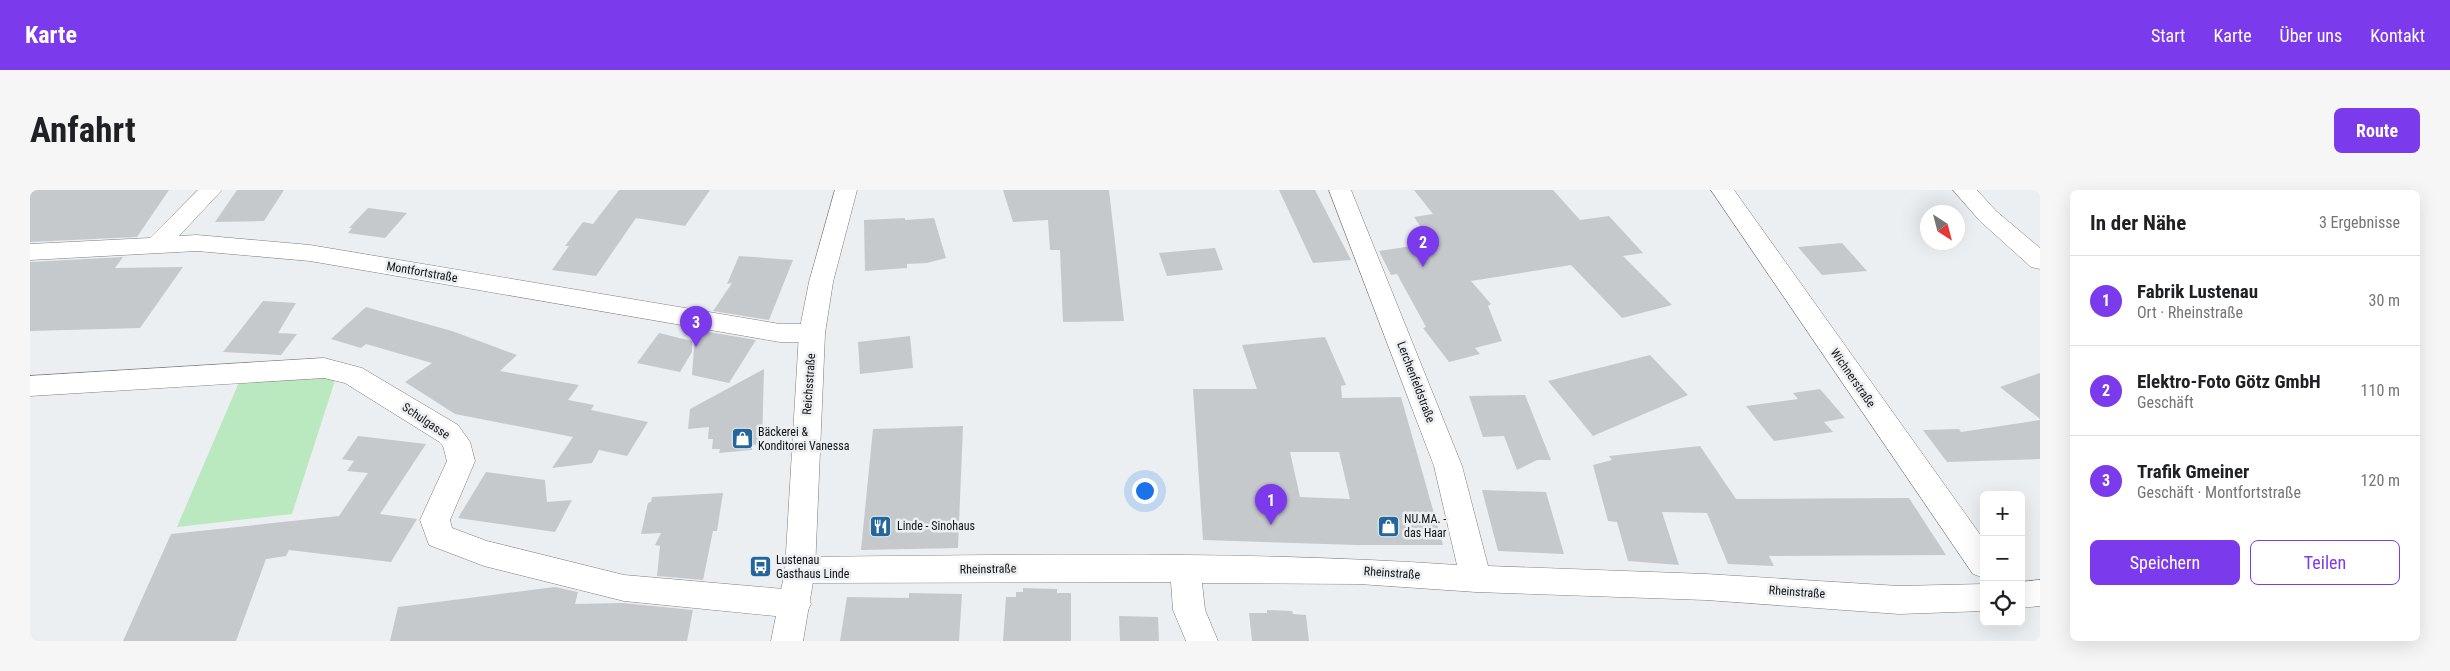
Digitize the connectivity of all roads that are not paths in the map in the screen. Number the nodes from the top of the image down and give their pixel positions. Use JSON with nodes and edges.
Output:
{"nodes":[{"id":1,"x":210,"y":190,"type":"edge"},
{"id":2,"x":846,"y":190,"type":"edge"},
{"id":3,"x":1340,"y":190,"type":"edge"},
{"id":4,"x":1722,"y":190,"type":"edge"},
{"id":5,"x":1964,"y":190,"type":"edge"},
{"id":6,"x":158,"y":244,"type":"junction"},
{"id":7,"x":30,"y":252,"type":"edge"},
{"id":8,"x":2040,"y":261,"type":"edge"},
{"id":9,"x":812,"y":333,"type":"junction"},
{"id":10,"x":30,"y":386,"type":"edge"},
{"id":11,"x":1980,"y":559,"type":"edge"},
{"id":12,"x":1185,"y":569,"type":"junction"},
{"id":13,"x":800,"y":570,"type":"junction"},
{"id":14,"x":1476,"y":579,"type":"junction"},
{"id":15,"x":2040,"y":593,"type":"edge"},
{"id":16,"x":2025,"y":595,"type":"edge"},
{"id":17,"x":1980,"y":597,"type":"edge"},
{"id":18,"x":795,"y":604,"type":"junction"},
{"id":19,"x":787,"y":641,"type":"edge"},
{"id":20,"x":1202,"y":641,"type":"edge"}],
"edges":[{"from":1,"to":6,"type":"street"},
{"from":2,"to":9,"type":"street","name":"Reichsstraße"},
{"from":3,"to":14,"type":"street","name":"Lerchenfeldstraße"},
{"from":4,"to":11,"type":"street","name":"Wichnerstraße"},
{"from":5,"to":8,"type":"street"},
{"from":6,"to":7,"type":"street","name":"Montfortstraße"},
{"from":6,"to":9,"type":"street","name":"Montfortstraße"},
{"from":9,"to":13,"type":"street","name":"Reichsstraße"},
{"from":10,"to":18,"type":"street","name":"Schulgasse"},
{"from":12,"to":13,"type":"street","name":"Rheinstraße"},
{"from":12,"to":14,"type":"street","name":"Rheinstraße"},
{"from":12,"to":20,"type":"street"},
{"from":13,"to":18,"type":"street","name":"Reichsstraße"},
{"from":14,"to":17,"type":"street","name":"Rheinstraße"},
{"from":15,"to":16,"type":"street"},
{"from":18,"to":19,"type":"street","name":"Reichsstraße"}]}
